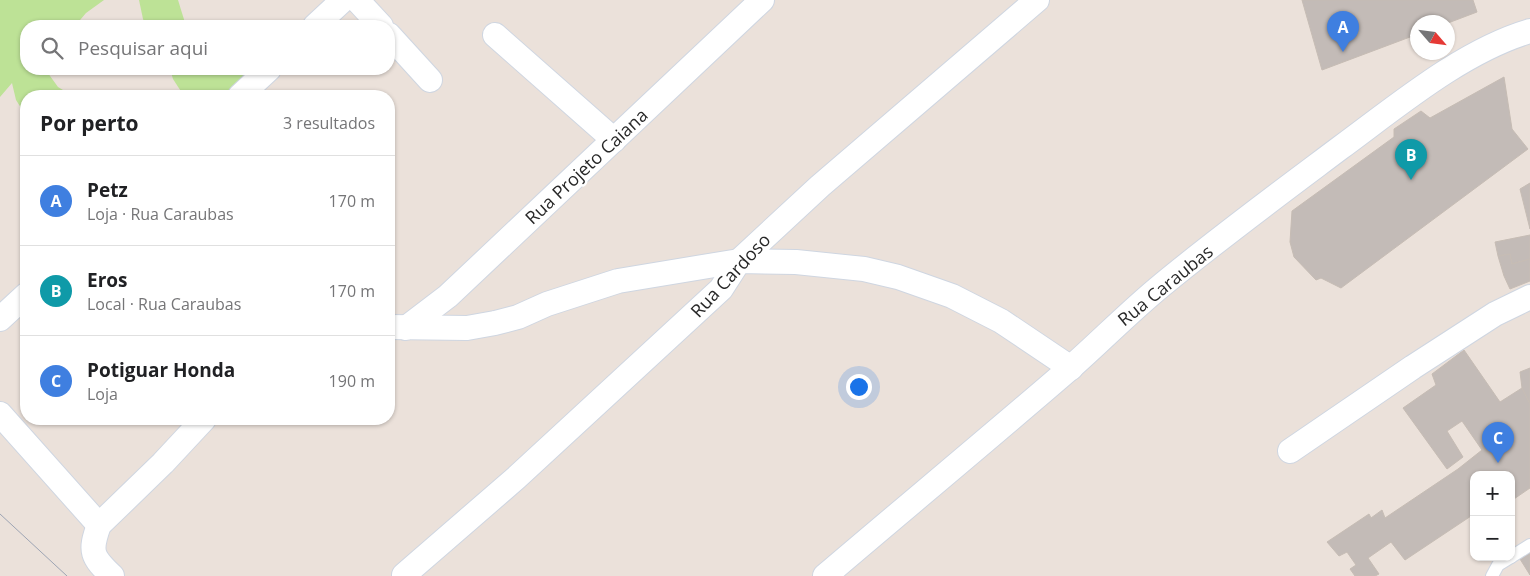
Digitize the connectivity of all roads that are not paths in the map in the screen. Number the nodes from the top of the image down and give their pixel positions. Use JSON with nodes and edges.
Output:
{"nodes":[{"id":1,"x":344,"y":0,"type":"edge"},
{"id":2,"x":357,"y":0,"type":"edge"},
{"id":3,"x":762,"y":0,"type":"edge"},
{"id":4,"x":1037,"y":0,"type":"edge"},
{"id":5,"x":322,"y":20,"type":"edge"},
{"id":6,"x":375,"y":20,"type":"edge"},
{"id":7,"x":1530,"y":31,"type":"edge"},
{"id":8,"x":496,"y":35,"type":"dead end"},
{"id":9,"x":395,"y":42,"type":"edge"},
{"id":10,"x":263,"y":75,"type":"edge"},
{"id":11,"x":430,"y":80,"type":"dead end"},
{"id":12,"x":247,"y":90,"type":"edge"},
{"id":13,"x":614,"y":140,"type":"junction"},
{"id":14,"x":739,"y":261,"type":"junction"},
{"id":15,"x":1530,"y":297,"type":"edge"},
{"id":16,"x":20,"y":301,"type":"edge"},
{"id":17,"x":0,"y":319,"type":"edge"},
{"id":18,"x":398,"y":327,"type":"edge"},
{"id":19,"x":1070,"y":368,"type":"junction"},
{"id":20,"x":0,"y":414,"type":"edge"},
{"id":21,"x":198,"y":425,"type":"edge"},
{"id":22,"x":1290,"y":451,"type":"dead end"},
{"id":23,"x":99,"y":525,"type":"junction"},
{"id":24,"x":1530,"y":546,"type":"edge"},
{"id":25,"x":1515,"y":555,"type":"edge"},
{"id":26,"x":1504,"y":561,"type":"edge"},
{"id":27,"x":404,"y":575,"type":"dead end"},
{"id":28,"x":112,"y":576,"type":"edge"},
{"id":29,"x":825,"y":576,"type":"edge"},
{"id":30,"x":1492,"y":576,"type":"edge"}],
"edges":[{"from":1,"to":5,"type":"street"},
{"from":2,"to":6,"type":"street"},
{"from":3,"to":13,"type":"street","name":"Rua Projeto Caiana"},
{"from":4,"to":14,"type":"street","name":"Rua Cardoso"},
{"from":7,"to":19,"type":"street","name":"Rua Caraubas"},
{"from":8,"to":13,"type":"street"},
{"from":9,"to":11,"type":"street"},
{"from":10,"to":12,"type":"street"},
{"from":13,"to":18,"type":"street","name":"Rua Projeto Caiana"},
{"from":14,"to":18,"type":"street"},
{"from":14,"to":19,"type":"street"},
{"from":14,"to":27,"type":"street","name":"Rua Cardoso"},
{"from":15,"to":22,"type":"street"},
{"from":16,"to":17,"type":"street"},
{"from":19,"to":29,"type":"street","name":"Rua Caraubas"},
{"from":20,"to":23,"type":"street"},
{"from":21,"to":23,"type":"street"},
{"from":23,"to":28,"type":"street"},
{"from":24,"to":25,"type":"lane"},
{"from":26,"to":30,"type":"lane"}]}
